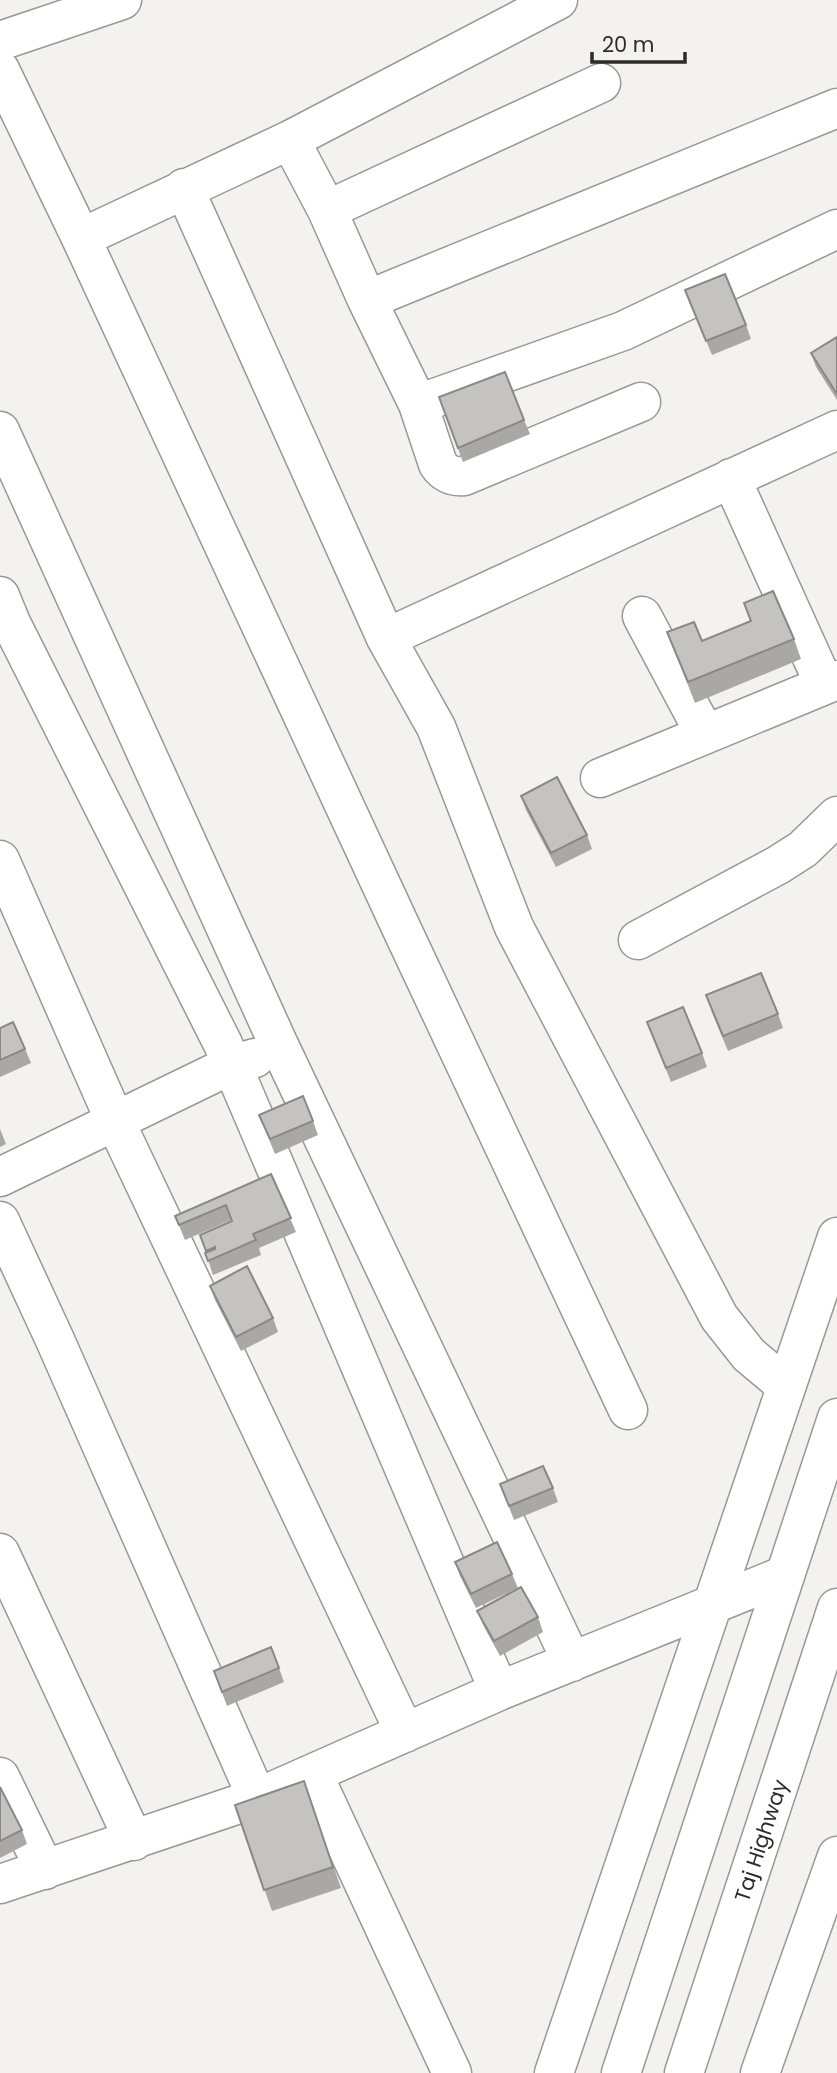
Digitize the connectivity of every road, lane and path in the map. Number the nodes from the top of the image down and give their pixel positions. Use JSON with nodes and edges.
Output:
{"nodes":[{"id":1,"x":122,"y":0,"type":"edge"},
{"id":2,"x":558,"y":0,"type":"edge"},
{"id":3,"x":0,"y":41,"type":"edge"},
{"id":4,"x":0,"y":70,"type":"edge"},
{"id":5,"x":601,"y":83,"type":"dead end"},
{"id":6,"x":837,"y":108,"type":"edge"},
{"id":7,"x":290,"y":139,"type":"junction"},
{"id":8,"x":184,"y":188,"type":"junction"},
{"id":9,"x":327,"y":209,"type":"junction"},
{"id":10,"x":837,"y":229,"type":"edge"},
{"id":11,"x":81,"y":238,"type":"junction"},
{"id":12,"x":367,"y":300,"type":"junction"},
{"id":13,"x":641,"y":402,"type":"dead end"},
{"id":14,"x":418,"y":404,"type":"junction"},
{"id":15,"x":837,"y":430,"type":"edge"},
{"id":16,"x":0,"y":431,"type":"edge"},
{"id":17,"x":731,"y":478,"type":"junction"},
{"id":18,"x":0,"y":596,"type":"edge"},
{"id":19,"x":642,"y":616,"type":"dead end"},
{"id":20,"x":386,"y":638,"type":"junction"},
{"id":21,"x":831,"y":682,"type":"edge"},
{"id":22,"x":705,"y":734,"type":"junction"},
{"id":23,"x":600,"y":778,"type":"dead end"},
{"id":24,"x":837,"y":816,"type":"edge"},
{"id":25,"x":0,"y":860,"type":"edge"},
{"id":26,"x":638,"y":940,"type":"dead end"},
{"id":27,"x":278,"y":1043,"type":"junction"},
{"id":28,"x":231,"y":1065,"type":"junction"},
{"id":29,"x":115,"y":1121,"type":"junction"},
{"id":30,"x":0,"y":1177,"type":"edge"},
{"id":31,"x":0,"y":1222,"type":"edge"},
{"id":32,"x":837,"y":1237,"type":"edge"},
{"id":33,"x":786,"y":1386,"type":"junction"},
{"id":34,"x":628,"y":1410,"type":"dead end"},
{"id":35,"x":837,"y":1418,"type":"edge"},
{"id":36,"x":0,"y":1553,"type":"edge"},
{"id":37,"x":785,"y":1575,"type":"junction"},
{"id":38,"x":713,"y":1603,"type":"junction"},
{"id":39,"x":837,"y":1608,"type":"edge"},
{"id":40,"x":572,"y":1662,"type":"junction"},
{"id":41,"x":499,"y":1691,"type":"junction"},
{"id":42,"x":405,"y":1733,"type":"junction"},
{"id":43,"x":313,"y":1774,"type":"junction"},
{"id":44,"x":0,"y":1777,"type":"edge"},
{"id":45,"x":257,"y":1798,"type":"junction"},
{"id":46,"x":134,"y":1841,"type":"junction"},
{"id":47,"x":837,"y":1856,"type":"edge"},
{"id":48,"x":45,"y":1870,"type":"junction"},
{"id":49,"x":0,"y":1884,"type":"edge"},
{"id":50,"x":452,"y":2073,"type":"edge"},
{"id":51,"x":554,"y":2073,"type":"edge"},
{"id":52,"x":621,"y":2073,"type":"edge"},
{"id":53,"x":684,"y":2073,"type":"edge"},
{"id":54,"x":760,"y":2073,"type":"edge"}],
"edges":[{"from":1,"to":3,"type":"street"},
{"from":2,"to":7,"type":"street"},
{"from":4,"to":11,"type":"street"},
{"from":5,"to":9,"type":"street"},
{"from":6,"to":12,"type":"street"},
{"from":7,"to":8,"type":"street"},
{"from":7,"to":9,"type":"street"},
{"from":8,"to":11,"type":"street"},
{"from":8,"to":20,"type":"street"},
{"from":9,"to":12,"type":"street"},
{"from":10,"to":14,"type":"street"},
{"from":11,"to":34,"type":"street"},
{"from":12,"to":14,"type":"street"},
{"from":13,"to":14,"type":"street"},
{"from":15,"to":17,"type":"street"},
{"from":16,"to":27,"type":"street"},
{"from":17,"to":20,"type":"street"},
{"from":17,"to":21,"type":"street"},
{"from":18,"to":28,"type":"street"},
{"from":19,"to":22,"type":"street"},
{"from":20,"to":33,"type":"street"},
{"from":21,"to":22,"type":"street"},
{"from":22,"to":23,"type":"street"},
{"from":24,"to":26,"type":"street"},
{"from":25,"to":29,"type":"street"},
{"from":27,"to":28,"type":"street"},
{"from":27,"to":40,"type":"street"},
{"from":28,"to":29,"type":"street"},
{"from":28,"to":41,"type":"street"},
{"from":29,"to":30,"type":"street"},
{"from":29,"to":42,"type":"street"},
{"from":31,"to":45,"type":"street"},
{"from":32,"to":33,"type":"street"},
{"from":33,"to":38,"type":"street"},
{"from":35,"to":37,"type":"street"},
{"from":36,"to":46,"type":"street"},
{"from":37,"to":38,"type":"street"},
{"from":37,"to":52,"type":"street"},
{"from":38,"to":40,"type":"street"},
{"from":38,"to":51,"type":"street"},
{"from":39,"to":53,"type":"street","name":"Taj Highway"},
{"from":40,"to":41,"type":"street"},
{"from":41,"to":42,"type":"street"},
{"from":42,"to":43,"type":"street"},
{"from":43,"to":45,"type":"street"},
{"from":43,"to":50,"type":"street"},
{"from":44,"to":48,"type":"street"},
{"from":45,"to":46,"type":"street"},
{"from":46,"to":48,"type":"street"},
{"from":47,"to":54,"type":"street"},
{"from":48,"to":49,"type":"street"}]}
